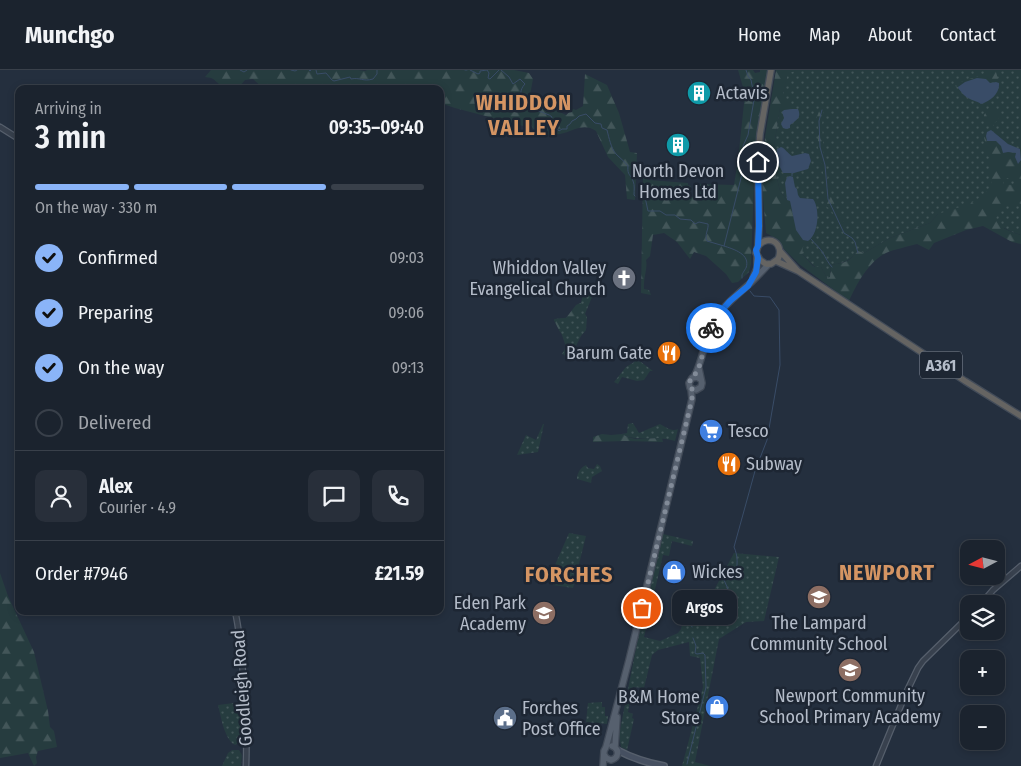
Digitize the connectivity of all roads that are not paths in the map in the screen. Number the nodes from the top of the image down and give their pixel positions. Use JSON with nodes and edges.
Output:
{"nodes":[{"id":1,"x":771,"y":70,"type":"edge"},
{"id":2,"x":0,"y":127,"type":"edge"},
{"id":3,"x":15,"y":136,"type":"edge"},
{"id":4,"x":759,"y":226,"type":"junction"},
{"id":5,"x":769,"y":240,"type":"junction"},
{"id":6,"x":758,"y":246,"type":"junction"},
{"id":7,"x":780,"y":250,"type":"junction"},
{"id":8,"x":758,"y":258,"type":"junction"},
{"id":9,"x":776,"y":262,"type":"junction"},
{"id":10,"x":769,"y":264,"type":"junction"},
{"id":11,"x":798,"y":271,"type":"junction"},
{"id":12,"x":748,"y":286,"type":"junction"},
{"id":13,"x":697,"y":378,"type":"junction"},
{"id":14,"x":694,"y":389,"type":"junction"},
{"id":15,"x":1021,"y":416,"type":"edge"},
{"id":16,"x":1021,"y":566,"type":"edge"},
{"id":17,"x":989,"y":595,"type":"edge"},
{"id":18,"x":236,"y":615,"type":"edge"},
{"id":19,"x":960,"y":625,"type":"edge"},
{"id":20,"x":618,"y":705,"type":"junction"},
{"id":21,"x":606,"y":747,"type":"junction"},
{"id":22,"x":616,"y":749,"type":"junction"},
{"id":23,"x":605,"y":756,"type":"junction"},
{"id":24,"x":627,"y":756,"type":"junction"},
{"id":25,"x":615,"y":758,"type":"junction"},
{"id":26,"x":246,"y":766,"type":"edge"},
{"id":27,"x":604,"y":766,"type":"edge"},
{"id":28,"x":610,"y":766,"type":"edge"},
{"id":29,"x":664,"y":766,"type":"edge"},
{"id":30,"x":876,"y":766,"type":"edge"}],
"edges":[{"from":1,"to":4,"type":"highway"},
{"from":2,"to":3,"type":"street"},
{"from":4,"to":5,"type":"highway"},
{"from":4,"to":6,"type":"highway"},
{"from":5,"to":6,"type":"highway"},
{"from":5,"to":7,"type":"highway"},
{"from":6,"to":8,"type":"highway"},
{"from":7,"to":9,"type":"highway"},
{"from":7,"to":11,"type":"highway","number":"A361"},
{"from":8,"to":10,"type":"highway"},
{"from":8,"to":12,"type":"main road"},
{"from":9,"to":10,"type":"highway"},
{"from":9,"to":11,"type":"highway","number":"A361"},
{"from":10,"to":12,"type":"main road"},
{"from":11,"to":15,"type":"highway","number":"A361"},
{"from":12,"to":13,"type":"main road"},
{"from":13,"to":14,"type":"main road"},
{"from":13,"to":14,"type":"main road"},
{"from":14,"to":20,"type":"main road"},
{"from":16,"to":17,"type":"street"},
{"from":18,"to":26,"type":"street","name":"Goodleigh Road"},
{"from":19,"to":30,"type":"street"},
{"from":20,"to":21,"type":"main road"},
{"from":20,"to":22,"type":"main road"},
{"from":21,"to":22,"type":"main road"},
{"from":21,"to":23,"type":"main road"},
{"from":22,"to":24,"type":"main road"},
{"from":22,"to":25,"type":"main road"},
{"from":23,"to":25,"type":"main road"},
{"from":23,"to":27,"type":"main road"},
{"from":24,"to":25,"type":"main road"},
{"from":24,"to":29,"type":"main road"},
{"from":25,"to":28,"type":"main road"}]}
